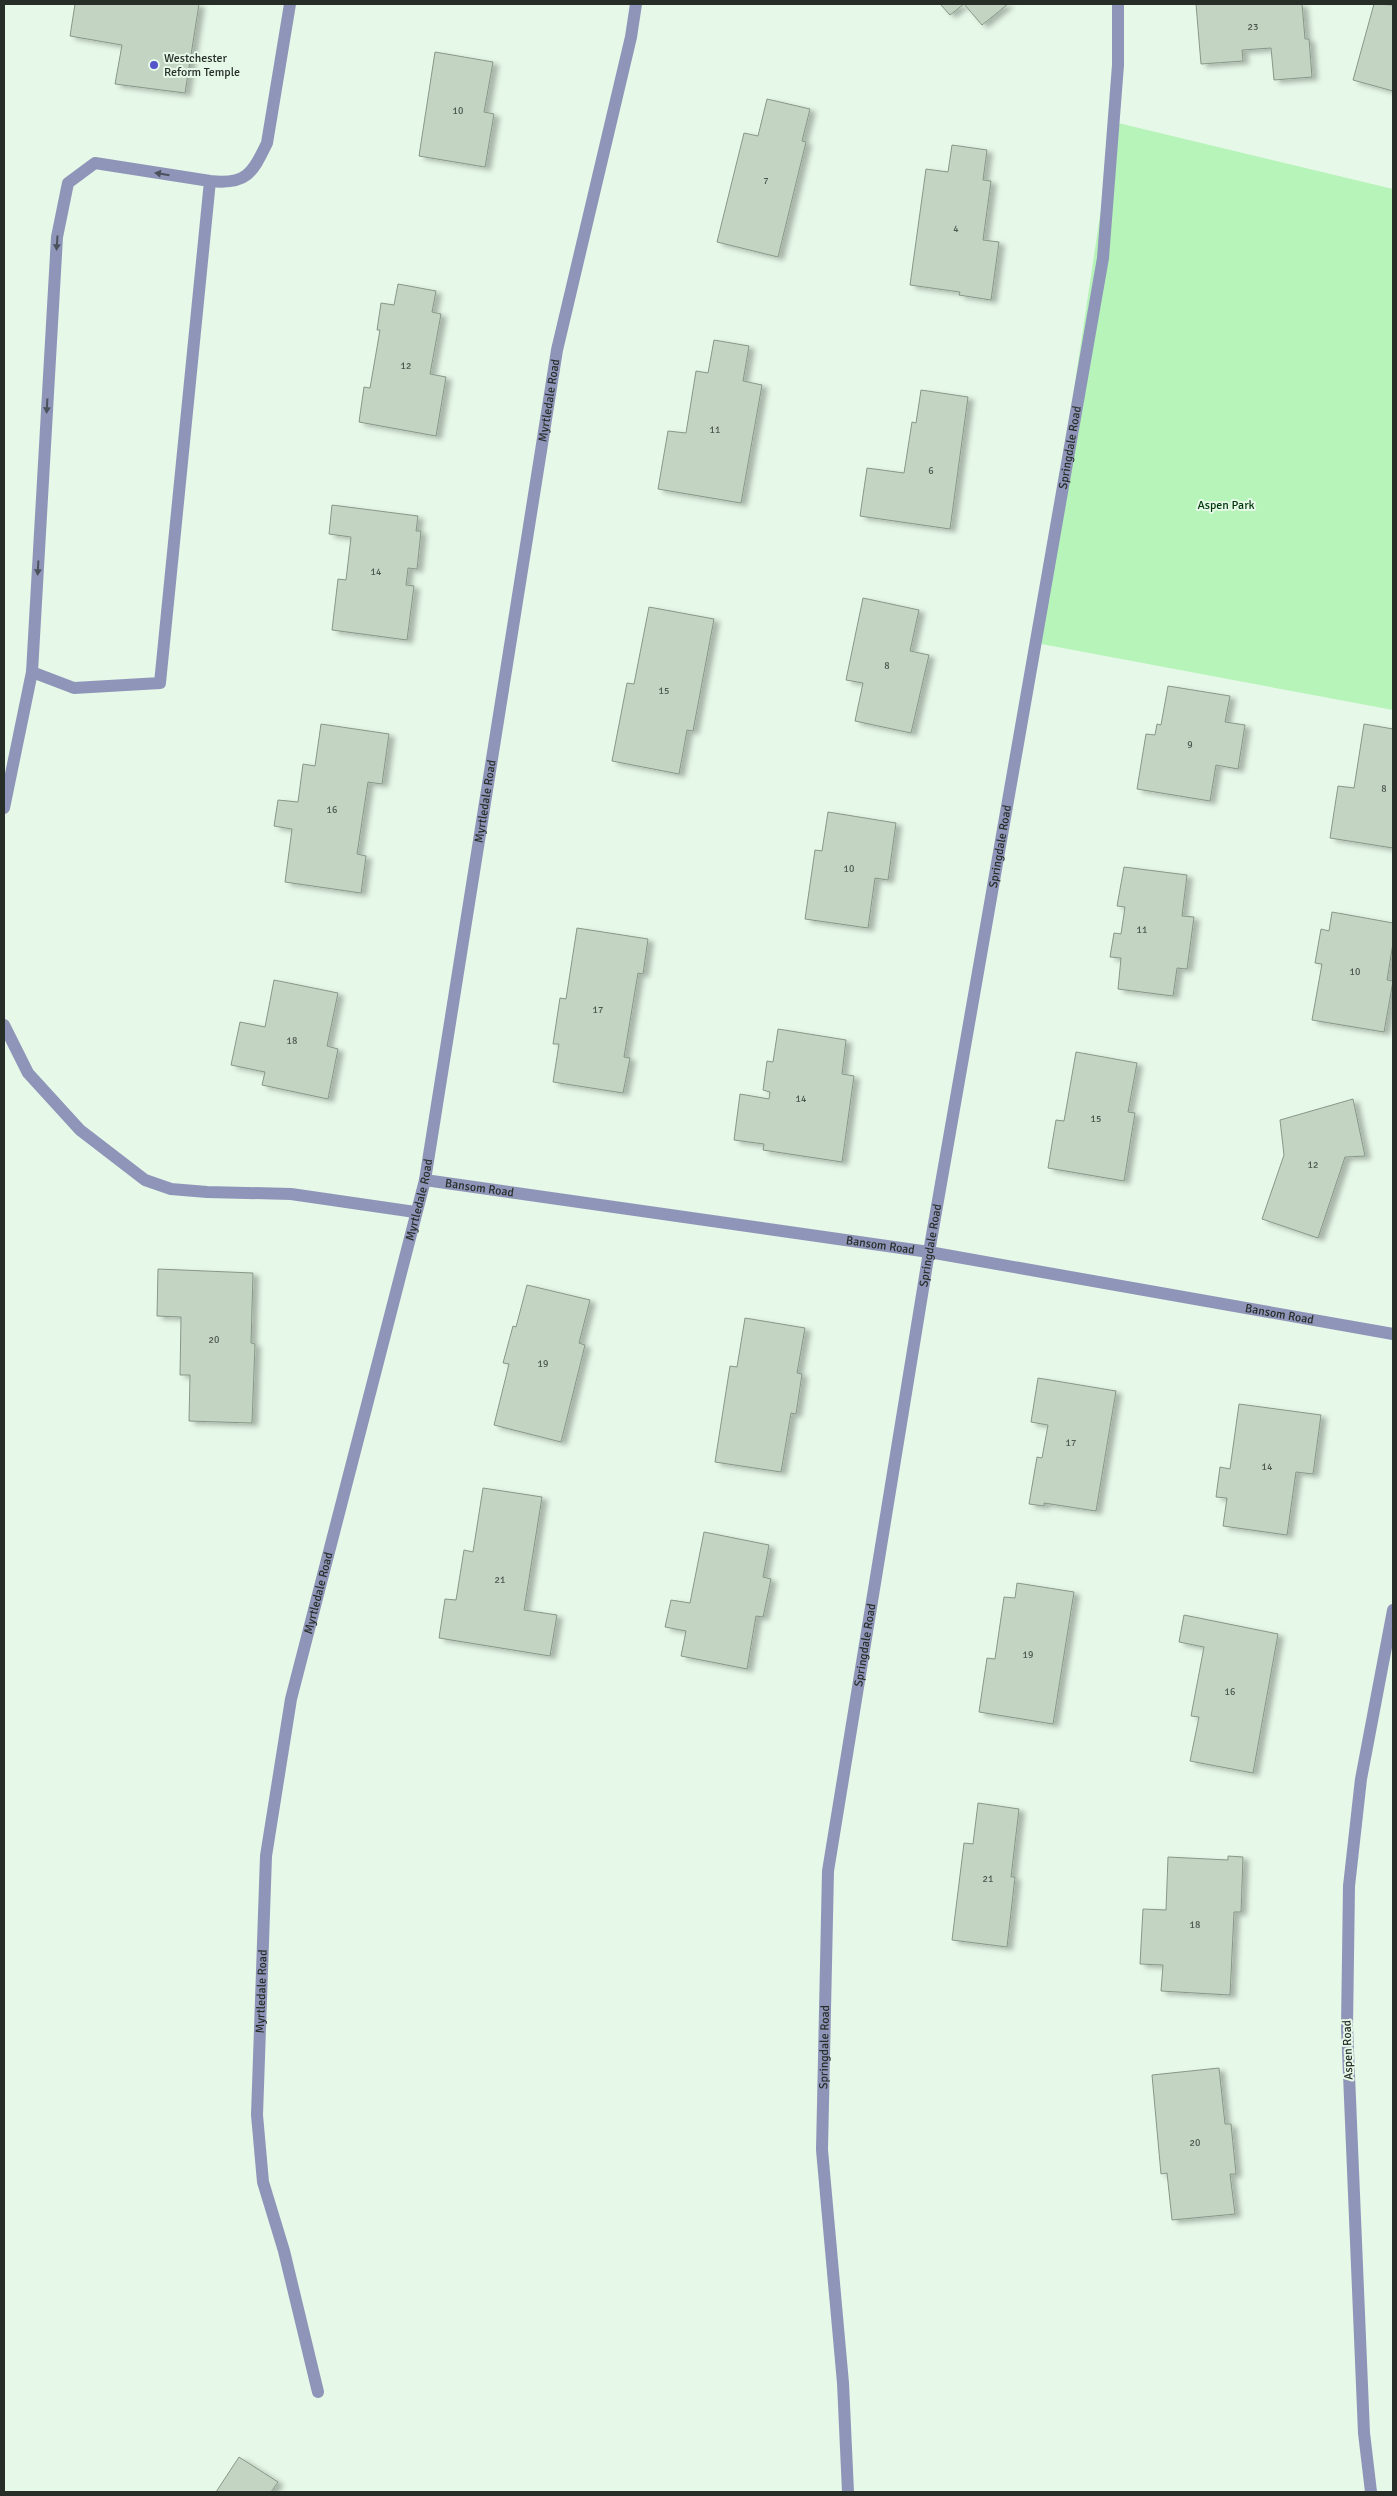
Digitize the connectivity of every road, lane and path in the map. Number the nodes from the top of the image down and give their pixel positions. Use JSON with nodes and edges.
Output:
{"nodes":[{"id":1,"x":290,"y":4,"type":"edge"},
{"id":2,"x":636,"y":4,"type":"edge"},
{"id":3,"x":1118,"y":4,"type":"edge"},
{"id":4,"x":210,"y":182,"type":"junction"},
{"id":5,"x":32,"y":672,"type":"junction"},
{"id":6,"x":4,"y":808,"type":"edge"},
{"id":7,"x":4,"y":1026,"type":"edge"},
{"id":8,"x":425,"y":1180,"type":"junction"},
{"id":9,"x":415,"y":1212,"type":"junction"},
{"id":10,"x":929,"y":1252,"type":"junction"},
{"id":11,"x":1393,"y":1334,"type":"edge"},
{"id":12,"x":1393,"y":1610,"type":"edge"},
{"id":13,"x":318,"y":2392,"type":"dead end"},
{"id":14,"x":848,"y":2492,"type":"edge"},
{"id":15,"x":1370,"y":2492,"type":"edge"}],
"edges":[{"from":1,"to":4,"type":"street"},
{"from":2,"to":8,"type":"street","name":"Myrtledale Road"},
{"from":3,"to":10,"type":"street","name":"Springdale Road"},
{"from":4,"to":5,"type":"street"},
{"from":4,"to":5,"type":"street","one_way":true},
{"from":5,"to":6,"type":"street"},
{"from":7,"to":9,"type":"street"},
{"from":8,"to":9,"type":"street","name":"Myrtledale Road"},
{"from":8,"to":10,"type":"street","name":"Bansom Road"},
{"from":9,"to":13,"type":"street","name":"Myrtledale Road"},
{"from":10,"to":11,"type":"street","name":"Bansom Road"},
{"from":10,"to":14,"type":"street","name":"Springdale Road"},
{"from":12,"to":15,"type":"street","name":"Aspen Road"}]}
